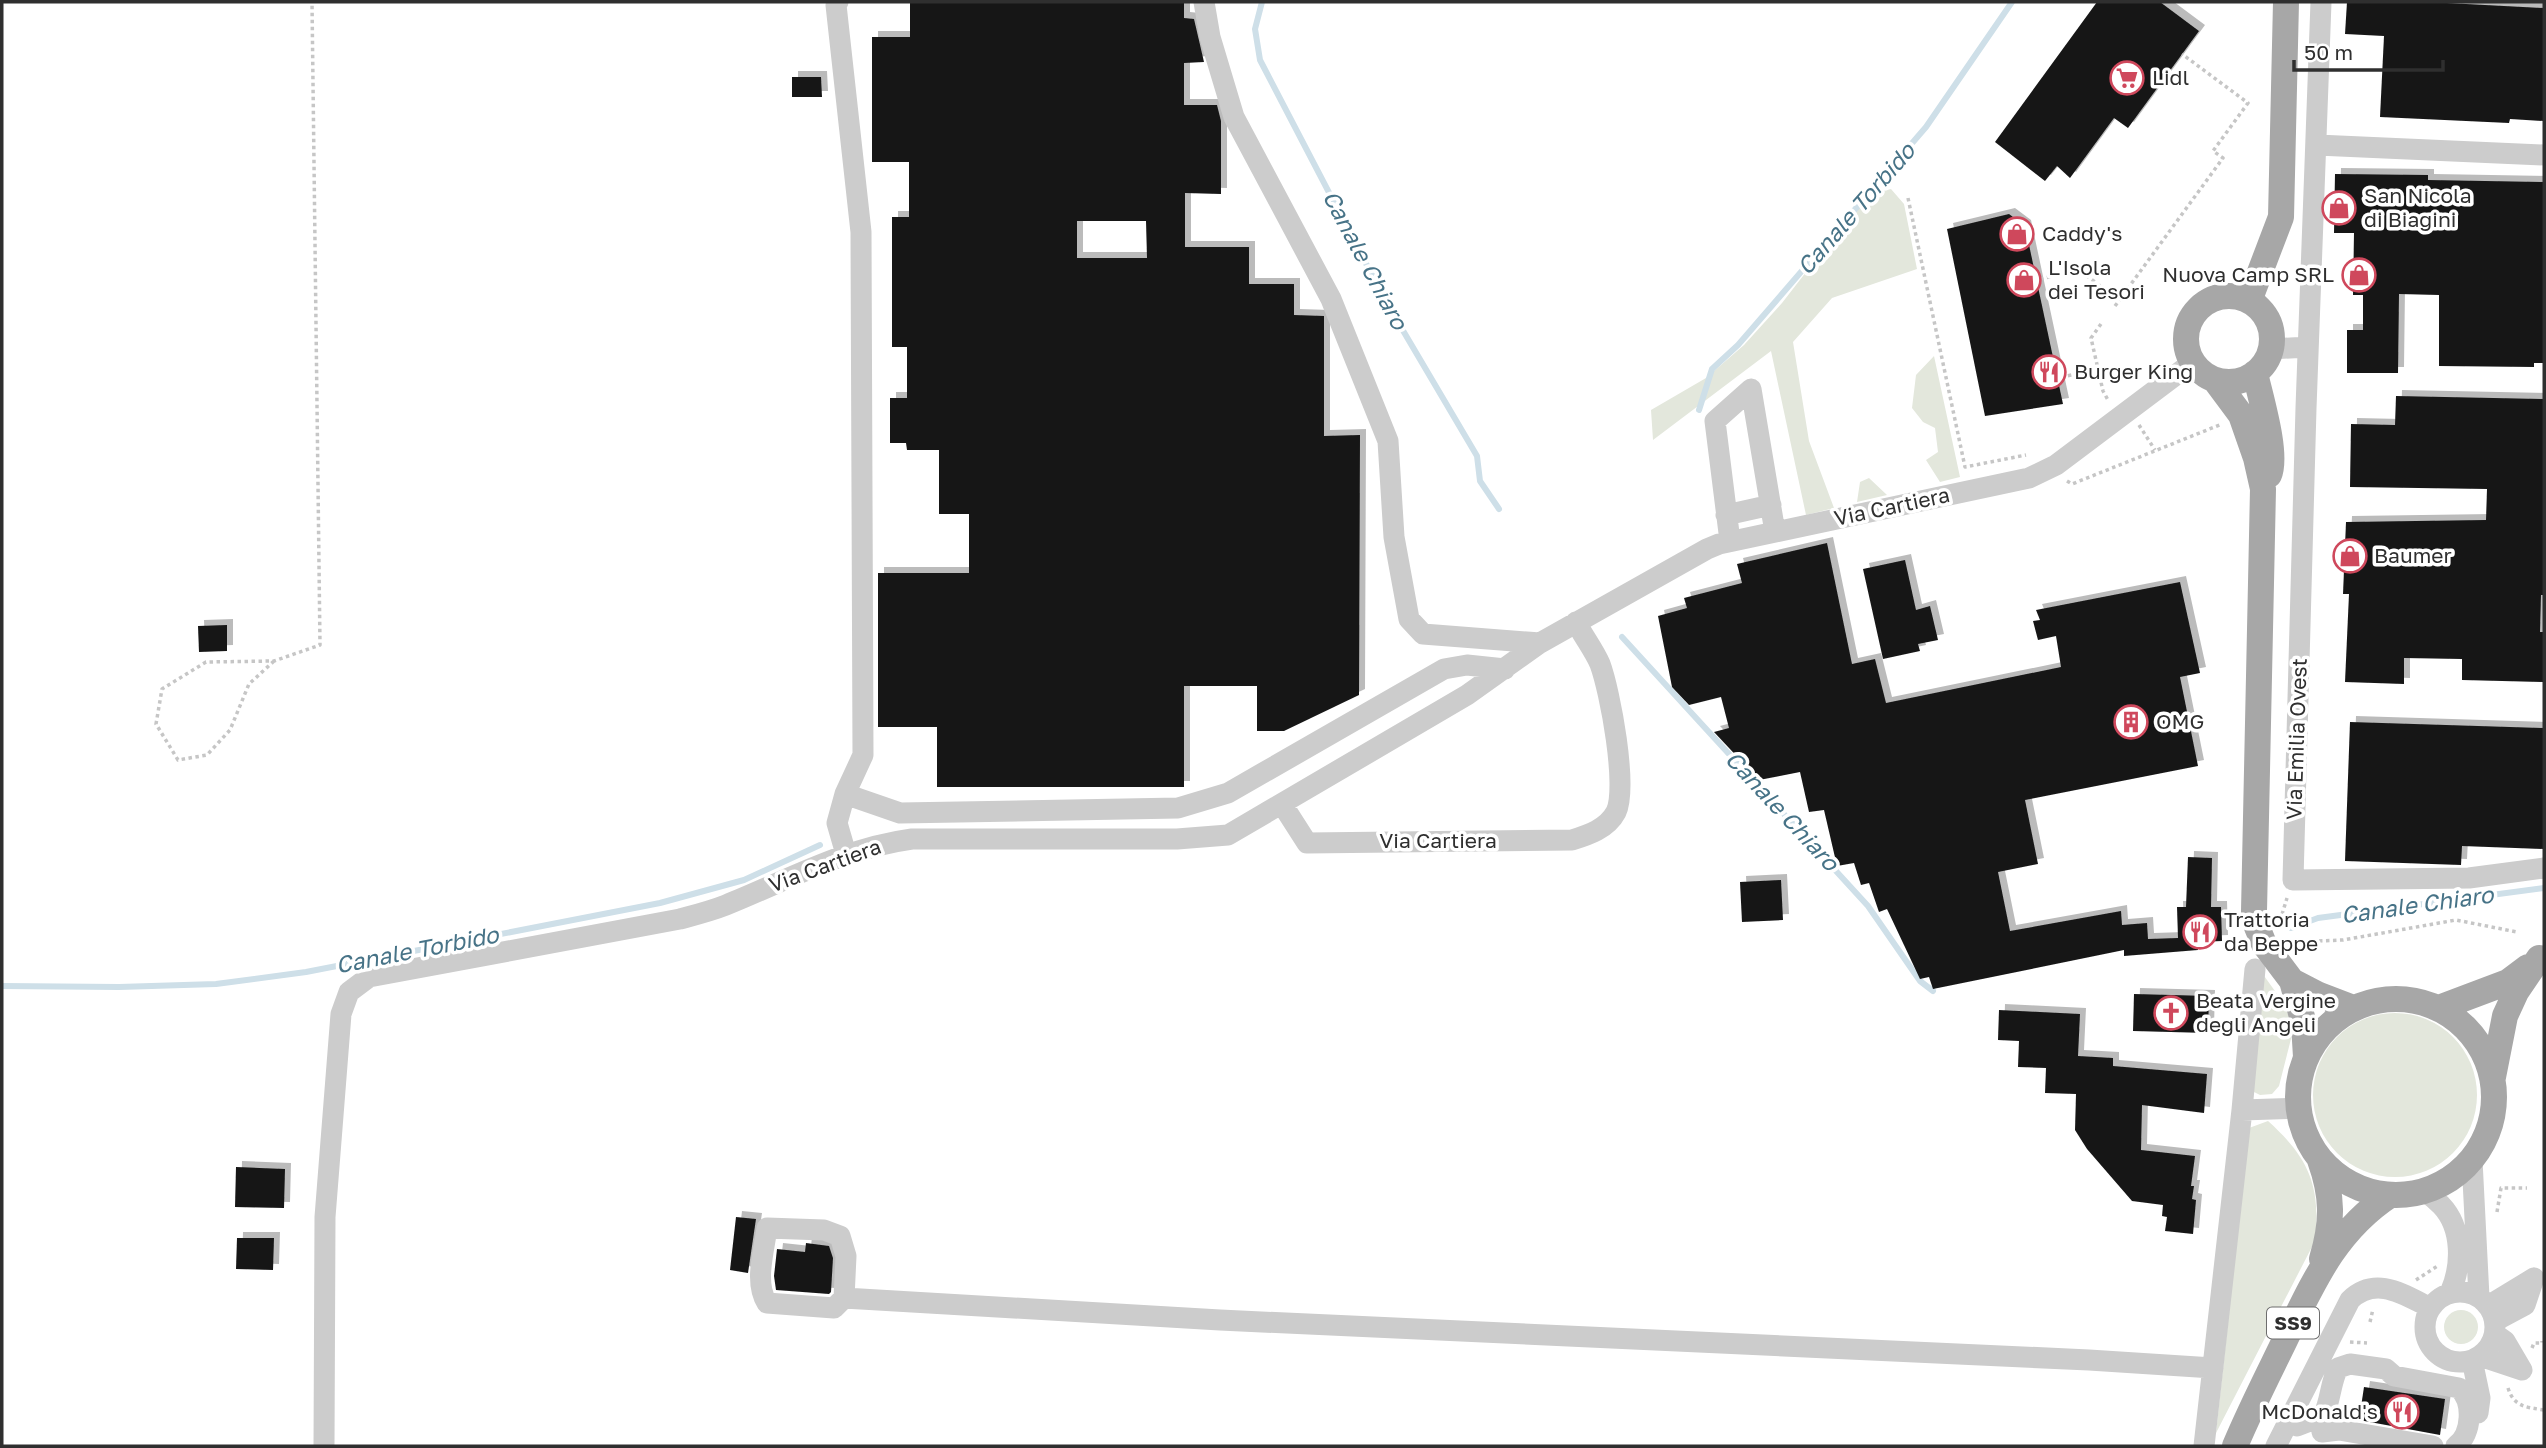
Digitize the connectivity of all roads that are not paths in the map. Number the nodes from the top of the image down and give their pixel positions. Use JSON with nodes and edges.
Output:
{"nodes":[{"id":1,"x":838,"y":2,"type":"edge"},
{"id":2,"x":1204,"y":2,"type":"edge"},
{"id":3,"x":2286,"y":2,"type":"edge"},
{"id":4,"x":2320,"y":2,"type":"edge"},
{"id":5,"x":2317,"y":145,"type":"junction"},
{"id":6,"x":2544,"y":155,"type":"edge"},
{"id":7,"x":2249,"y":301,"type":"junction"},
{"id":8,"x":2308,"y":347,"type":"junction"},
{"id":9,"x":2270,"y":349,"type":"junction"},
{"id":10,"x":2193,"y":362,"type":"junction"},
{"id":11,"x":2255,"y":373,"type":"junction"},
{"id":12,"x":2215,"y":380,"type":"junction"},
{"id":13,"x":2263,"y":489,"type":"junction"},
{"id":14,"x":1771,"y":505,"type":"junction"},
{"id":15,"x":1726,"y":514,"type":"junction"},
{"id":16,"x":1775,"y":532,"type":"junction"},
{"id":17,"x":1730,"y":541,"type":"junction"},
{"id":18,"x":1576,"y":622,"type":"junction"},
{"id":19,"x":1540,"y":643,"type":"junction"},
{"id":20,"x":1505,"y":669,"type":"junction"},
{"id":21,"x":845,"y":794,"type":"junction"},
{"id":22,"x":1282,"y":804,"type":"junction"},
{"id":23,"x":846,"y":854,"type":"junction"},
{"id":24,"x":2544,"y":868,"type":"edge"},
{"id":25,"x":2542,"y":956,"type":"edge"},
{"id":26,"x":2255,"y":969,"type":"dead end"},
{"id":27,"x":2292,"y":981,"type":"junction"},
{"id":28,"x":2353,"y":1008,"type":"junction"},
{"id":29,"x":2438,"y":1008,"type":"junction"},
{"id":30,"x":2306,"y":1057,"type":"junction"},
{"id":31,"x":2493,"y":1078,"type":"junction"},
{"id":32,"x":2299,"y":1108,"type":"junction"},
{"id":33,"x":2242,"y":1110,"type":"junction"},
{"id":34,"x":2319,"y":1158,"type":"junction"},
{"id":35,"x":2472,"y":1160,"type":"junction"},
{"id":36,"x":2424,"y":1191,"type":"junction"},
{"id":37,"x":2390,"y":1195,"type":"junction"},
{"id":38,"x":2319,"y":1271,"type":"junction"},
{"id":39,"x":2450,"y":1293,"type":"junction"},
{"id":40,"x":844,"y":1298,"type":"junction"},
{"id":41,"x":2431,"y":1308,"type":"junction"},
{"id":42,"x":2490,"y":1315,"type":"junction"},
{"id":43,"x":2476,"y":1358,"type":"junction"},
{"id":44,"x":2213,"y":1368,"type":"junction"},
{"id":45,"x":2293,"y":1424,"type":"junction"},
{"id":46,"x":2322,"y":1432,"type":"junction"},
{"id":47,"x":324,"y":1446,"type":"edge"},
{"id":48,"x":2204,"y":1446,"type":"edge"},
{"id":49,"x":2235,"y":1446,"type":"edge"},
{"id":50,"x":2276,"y":1446,"type":"edge"},
{"id":51,"x":2376,"y":1446,"type":"edge"},
{"id":52,"x":2433,"y":1446,"type":"edge"},
{"id":53,"x":2456,"y":1446,"type":"edge"},
{"id":54,"x":2474,"y":1446,"type":"edge"}],
"edges":[{"from":1,"to":21,"type":"street"},
{"from":2,"to":19,"type":"street"},
{"from":3,"to":7,"type":"main road"},
{"from":4,"to":5,"type":"street","name":"Via Emilia Ovest"},
{"from":5,"to":6,"type":"street"},
{"from":5,"to":8,"type":"street","name":"Via Emilia Ovest"},
{"from":7,"to":9,"type":"main road"},
{"from":7,"to":10,"type":"main road"},
{"from":8,"to":9,"type":"street"},
{"from":8,"to":24,"type":"street","name":"Via Emilia Ovest"},
{"from":9,"to":11,"type":"main road"},
{"from":10,"to":12,"type":"main road"},
{"from":10,"to":16,"type":"street","name":"Via Cartiera"},
{"from":11,"to":12,"type":"main road"},
{"from":11,"to":13,"type":"main road","name":"Via Emilia Ovest"},
{"from":12,"to":13,"type":"main road","name":"Via Emilia Ovest"},
{"from":13,"to":27,"type":"main road","name":"Via Emilia Ovest"},
{"from":14,"to":15,"type":"street"},
{"from":14,"to":15,"type":"street"},
{"from":14,"to":16,"type":"street"},
{"from":15,"to":17,"type":"street"},
{"from":16,"to":17,"type":"street","name":"Via Cartiera"},
{"from":17,"to":18,"type":"street","name":"Via Cartiera"},
{"from":18,"to":19,"type":"street","name":"Via Cartiera"},
{"from":18,"to":22,"type":"street","name":"Via Cartiera"},
{"from":19,"to":20,"type":"street","name":"Via Cartiera"},
{"from":20,"to":21,"type":"street"},
{"from":20,"to":22,"type":"street","name":"Via Cartiera"},
{"from":21,"to":23,"type":"street"},
{"from":22,"to":23,"type":"street","name":"Via Cartiera"},
{"from":23,"to":47,"type":"street","name":"Via Cartiera"},
{"from":25,"to":29,"type":"main road"},
{"from":25,"to":31,"type":"main road"},
{"from":26,"to":33,"type":"street"},
{"from":27,"to":28,"type":"main road"},
{"from":27,"to":30,"type":"main road"},
{"from":28,"to":29,"type":"main road"},
{"from":28,"to":30,"type":"main road"},
{"from":29,"to":31,"type":"main road"},
{"from":30,"to":32,"type":"main road"},
{"from":31,"to":35,"type":"main road"},
{"from":32,"to":33,"type":"street"},
{"from":32,"to":34,"type":"main road"},
{"from":33,"to":44,"type":"street"},
{"from":34,"to":37,"type":"main road"},
{"from":34,"to":38,"type":"main road"},
{"from":35,"to":36,"type":"main road"},
{"from":35,"to":42,"type":"street"},
{"from":36,"to":37,"type":"main road"},
{"from":36,"to":39,"type":"street"},
{"from":37,"to":38,"type":"main road"},
{"from":38,"to":49,"type":"main road","number":"SS9"},
{"from":39,"to":41,"type":"street"},
{"from":39,"to":42,"type":"street"},
{"from":40,"to":40,"type":"street"},
{"from":40,"to":44,"type":"street"},
{"from":41,"to":43,"type":"street"},
{"from":41,"to":45,"type":"street"},
{"from":42,"to":43,"type":"street"},
{"from":42,"to":43,"type":"street"},
{"from":43,"to":54,"type":"street"},
{"from":44,"to":48,"type":"street"},
{"from":45,"to":46,"type":"street"},
{"from":45,"to":50,"type":"street"},
{"from":45,"to":53,"type":"street"},
{"from":46,"to":51,"type":"street"},
{"from":46,"to":52,"type":"street"}]}
